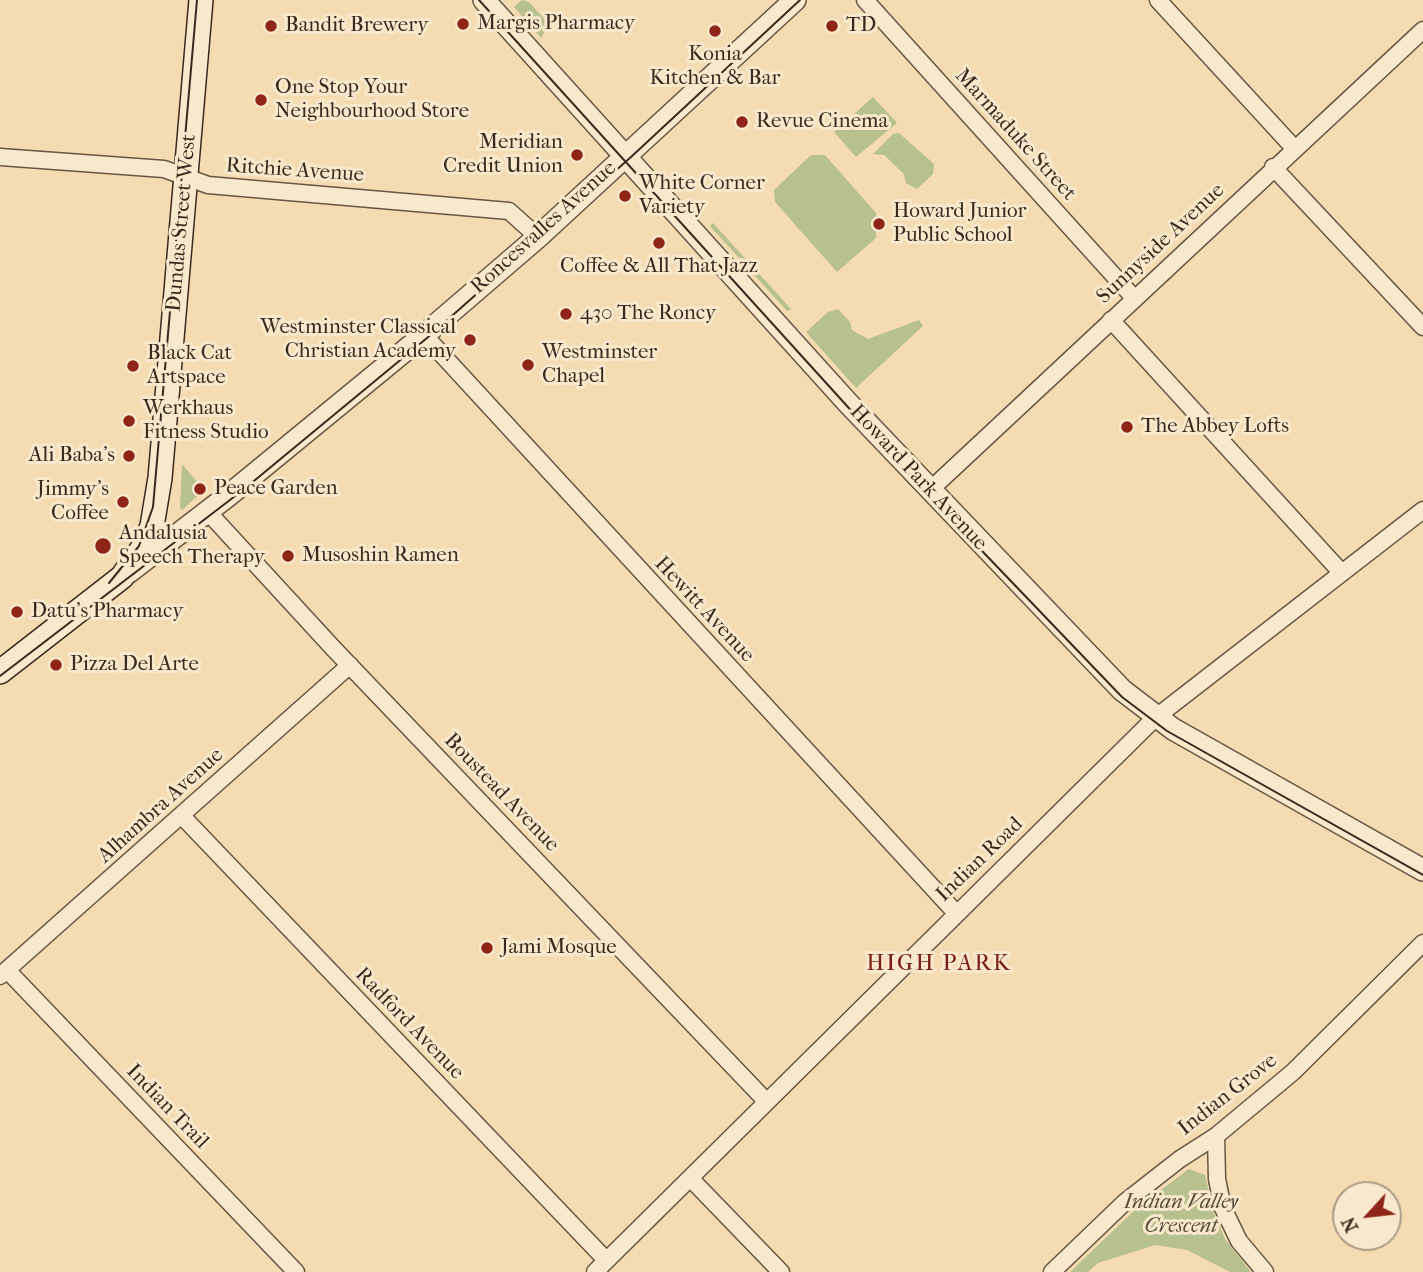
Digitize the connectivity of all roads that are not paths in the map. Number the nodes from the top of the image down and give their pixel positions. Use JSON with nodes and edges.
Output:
{"nodes":[{"id":1,"x":201,"y":0,"type":"edge"},
{"id":2,"x":484,"y":0,"type":"edge"},
{"id":3,"x":795,"y":0,"type":"edge"},
{"id":4,"x":865,"y":0,"type":"edge"},
{"id":5,"x":1158,"y":0,"type":"edge"},
{"id":6,"x":1423,"y":30,"type":"edge"},
{"id":7,"x":1294,"y":148,"type":"junction"},
{"id":8,"x":625,"y":156,"type":"junction"},
{"id":9,"x":0,"y":157,"type":"edge"},
{"id":10,"x":1273,"y":167,"type":"junction"},
{"id":11,"x":187,"y":178,"type":"junction"},
{"id":12,"x":538,"y":237,"type":"junction"},
{"id":13,"x":1134,"y":298,"type":"junction"},
{"id":14,"x":1111,"y":320,"type":"junction"},
{"id":15,"x":1423,"y":327,"type":"edge"},
{"id":16,"x":424,"y":335,"type":"junction"},
{"id":17,"x":929,"y":491,"type":"junction"},
{"id":18,"x":1423,"y":510,"type":"edge"},
{"id":19,"x":208,"y":512,"type":"junction"},
{"id":20,"x":1340,"y":571,"type":"junction"},
{"id":21,"x":122,"y":578,"type":"junction"},
{"id":22,"x":350,"y":665,"type":"junction"},
{"id":23,"x":0,"y":671,"type":"edge"},
{"id":24,"x":1155,"y":718,"type":"junction"},
{"id":25,"x":182,"y":816,"type":"junction"},
{"id":26,"x":1423,"y":870,"type":"edge"},
{"id":27,"x":956,"y":913,"type":"junction"},
{"id":28,"x":1423,"y":943,"type":"edge"},
{"id":29,"x":4,"y":973,"type":"edge"},
{"id":30,"x":767,"y":1102,"type":"junction"},
{"id":31,"x":1216,"y":1136,"type":"junction"},
{"id":32,"x":690,"y":1178,"type":"junction"},
{"id":33,"x":601,"y":1266,"type":"edge"},
{"id":34,"x":296,"y":1272,"type":"edge"},
{"id":35,"x":781,"y":1272,"type":"edge"},
{"id":36,"x":1052,"y":1272,"type":"edge"},
{"id":37,"x":1265,"y":1272,"type":"edge"}],
"edges":[{"from":1,"to":11,"type":"main road","name":"Dundas Street West"},
{"from":2,"to":8,"type":"street","name":"Howard Park Avenue"},
{"from":3,"to":8,"type":"street","name":"Roncesvalles Avenue"},
{"from":4,"to":13,"type":"street","name":"Marmaduke Street"},
{"from":5,"to":7,"type":"street"},
{"from":6,"to":7,"type":"street","name":"Sunnyside Avenue"},
{"from":7,"to":10,"type":"street","name":"Sunnyside Avenue"},
{"from":8,"to":12,"type":"street","name":"Roncesvalles Avenue"},
{"from":8,"to":17,"type":"street","name":"Howard Park Avenue"},
{"from":9,"to":11,"type":"street","name":"Ritchie Avenue"},
{"from":10,"to":13,"type":"street","name":"Sunnyside Avenue"},
{"from":10,"to":15,"type":"street"},
{"from":11,"to":12,"type":"street","name":"Ritchie Avenue"},
{"from":11,"to":21,"type":"main road","name":"Dundas Street West"},
{"from":12,"to":16,"type":"street","name":"Roncesvalles Avenue"},
{"from":13,"to":14,"type":"street","name":"Sunnyside Avenue"},
{"from":14,"to":17,"type":"street","name":"Sunnyside Avenue"},
{"from":14,"to":20,"type":"street"},
{"from":16,"to":19,"type":"street","name":"Roncesvalles Avenue"},
{"from":16,"to":27,"type":"street","name":"Hewitt Avenue"},
{"from":17,"to":24,"type":"street","name":"Howard Park Avenue"},
{"from":18,"to":20,"type":"street","name":"Indian Road"},
{"from":19,"to":21,"type":"street","name":"Roncesvalles Avenue"},
{"from":19,"to":22,"type":"street","name":"Boustead Avenue"},
{"from":20,"to":24,"type":"street","name":"Indian Road"},
{"from":21,"to":23,"type":"main road","name":"Dundas Street West"},
{"from":22,"to":25,"type":"street","name":"Alhambra Avenue"},
{"from":22,"to":30,"type":"street","name":"Boustead Avenue"},
{"from":24,"to":26,"type":"street","name":"Howard Park Avenue"},
{"from":24,"to":27,"type":"street","name":"Indian Road"},
{"from":25,"to":29,"type":"street","name":"Alhambra Avenue"},
{"from":25,"to":33,"type":"street","name":"Radford Avenue"},
{"from":27,"to":30,"type":"street","name":"Indian Road"},
{"from":28,"to":31,"type":"street","name":"Indian Grove"},
{"from":29,"to":34,"type":"street","name":"Indian Trail"},
{"from":30,"to":32,"type":"street","name":"Indian Road"},
{"from":31,"to":36,"type":"street","name":"Indian Grove"},
{"from":31,"to":37,"type":"street"},
{"from":32,"to":33,"type":"street","name":"Indian Road"},
{"from":32,"to":35,"type":"street"}]}
